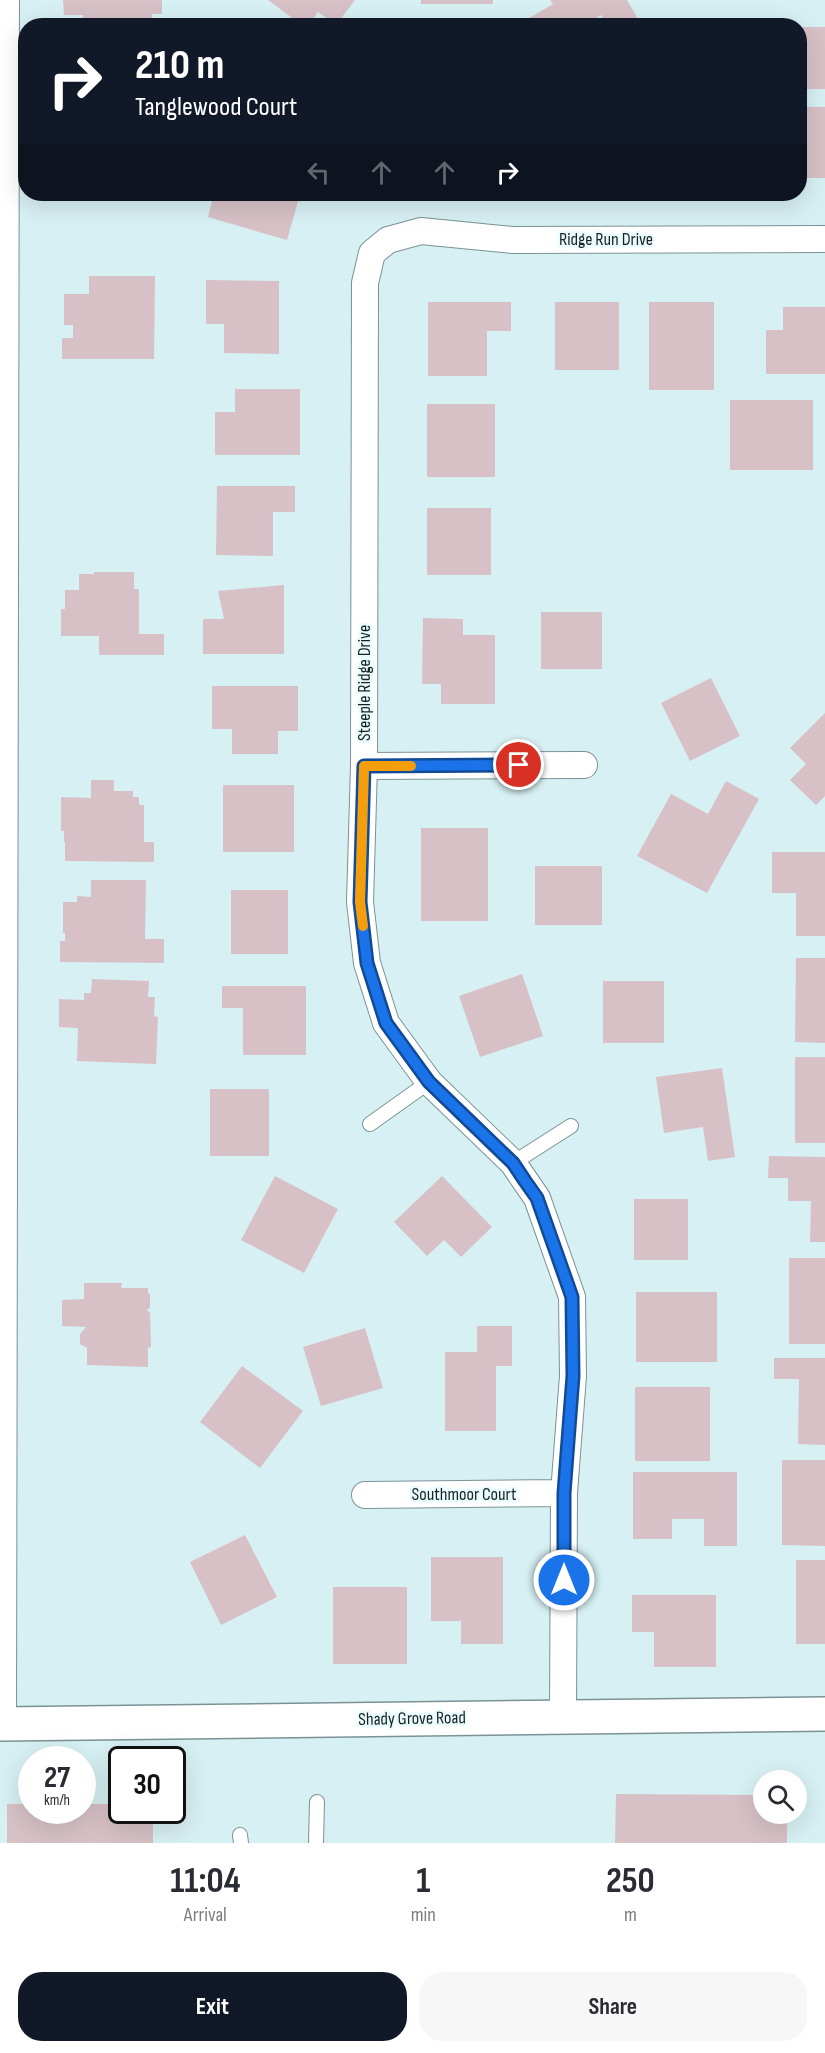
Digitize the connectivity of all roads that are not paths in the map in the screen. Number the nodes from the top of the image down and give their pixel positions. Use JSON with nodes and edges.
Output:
{"nodes":[{"id":1,"x":6,"y":0,"type":"edge"},
{"id":2,"x":4,"y":177,"type":"edge"},
{"id":3,"x":825,"y":239,"type":"edge"},
{"id":4,"x":388,"y":240,"type":"joint"},
{"id":5,"x":3,"y":579,"type":"edge"},
{"id":6,"x":584,"y":765,"type":"dead end"},
{"id":7,"x":364,"y":766,"type":"junction"},
{"id":8,"x":3,"y":983,"type":"edge"},
{"id":9,"x":429,"y":1082,"type":"junction"},
{"id":10,"x":370,"y":1124,"type":"dead end"},
{"id":11,"x":571,"y":1126,"type":"dead end"},
{"id":12,"x":513,"y":1163,"type":"junction"},
{"id":13,"x":564,"y":1493,"type":"junction"},
{"id":14,"x":365,"y":1495,"type":"dead end"},
{"id":15,"x":825,"y":1714,"type":"edge"},
{"id":16,"x":563,"y":1716,"type":"junction"},
{"id":17,"x":2,"y":1724,"type":"edge"},
{"id":18,"x":317,"y":1802,"type":"dead end"},
{"id":19,"x":316,"y":1843,"type":"edge"}],
"edges":[{"from":1,"to":2,"type":"street"},
{"from":2,"to":5,"type":"street"},
{"from":3,"to":4,"type":"street","name":"Ridge Run Drive"},
{"from":4,"to":7,"type":"street","name":"Steeple Ridge Drive"},
{"from":5,"to":8,"type":"street"},
{"from":6,"to":7,"type":"street"},
{"from":7,"to":9,"type":"street","name":"Steeple Ridge Drive"},
{"from":8,"to":17,"type":"street"},
{"from":9,"to":10,"type":"lane"},
{"from":9,"to":12,"type":"street","name":"Steeple Ridge Drive"},
{"from":11,"to":12,"type":"lane"},
{"from":12,"to":13,"type":"street","name":"Steeple Ridge Drive"},
{"from":13,"to":14,"type":"street","name":"Southmoor Court"},
{"from":13,"to":16,"type":"street","name":"Steeple Ridge Drive"},
{"from":15,"to":16,"type":"street","name":"Shady Grove Road"},
{"from":16,"to":17,"type":"street","name":"Shady Grove Road"},
{"from":18,"to":19,"type":"lane"}]}
